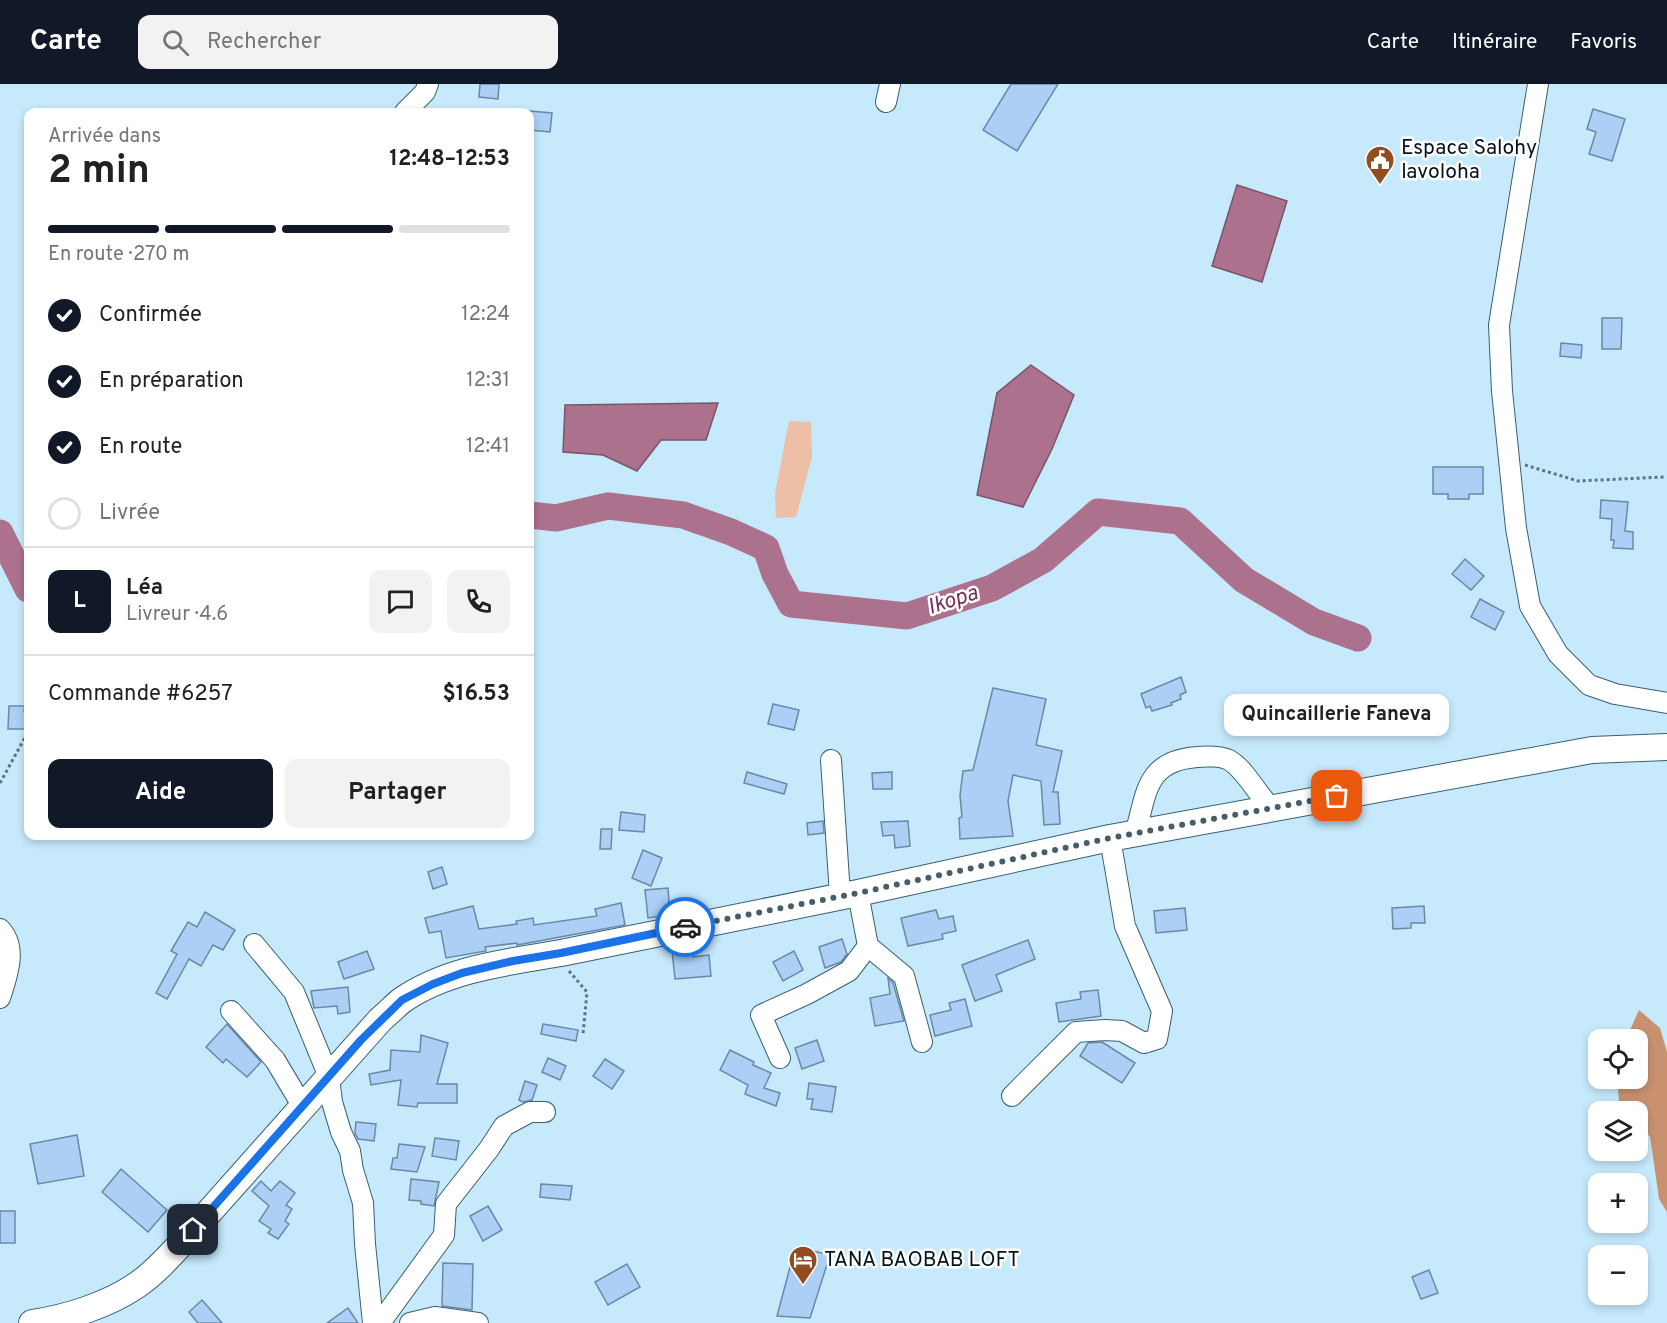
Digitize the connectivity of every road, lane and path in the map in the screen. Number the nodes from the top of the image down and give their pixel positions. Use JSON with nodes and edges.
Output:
{"nodes":[{"id":1,"x":428,"y":84,"type":"edge"},
{"id":2,"x":1538,"y":84,"type":"edge"},
{"id":3,"x":409,"y":108,"type":"edge"},
{"id":4,"x":1509,"y":460,"type":"junction"},
{"id":5,"x":1664,"y":477,"type":"dead end"},
{"id":6,"x":1667,"y":703,"type":"edge"},
{"id":7,"x":24,"y":739,"type":"edge"},
{"id":8,"x":1667,"y":747,"type":"edge"},
{"id":9,"x":831,"y":760,"type":"dead end"},
{"id":10,"x":0,"y":783,"type":"edge"},
{"id":11,"x":1271,"y":808,"type":"junction"},
{"id":12,"x":1122,"y":836,"type":"junction"},
{"id":13,"x":849,"y":894,"type":"junction"},
{"id":14,"x":0,"y":929,"type":"edge"},
{"id":15,"x":254,"y":944,"type":"dead end"},
{"id":16,"x":867,"y":946,"type":"junction"},
{"id":17,"x":561,"y":953,"type":"junction"},
{"id":18,"x":0,"y":998,"type":"edge"},
{"id":19,"x":231,"y":1011,"type":"dead end"},
{"id":20,"x":583,"y":1034,"type":"dead end"},
{"id":21,"x":922,"y":1042,"type":"dead end"},
{"id":22,"x":780,"y":1058,"type":"dead end"},
{"id":23,"x":329,"y":1077,"type":"junction"},
{"id":24,"x":1011,"y":1096,"type":"dead end"},
{"id":25,"x":303,"y":1107,"type":"junction"},
{"id":26,"x":545,"y":1112,"type":"dead end"},
{"id":27,"x":32,"y":1323,"type":"edge"},
{"id":28,"x":373,"y":1323,"type":"edge"},
{"id":29,"x":380,"y":1323,"type":"edge"},
{"id":30,"x":410,"y":1323,"type":"edge"},
{"id":31,"x":478,"y":1323,"type":"edge"}],
"edges":[{"from":1,"to":3,"type":"street"},
{"from":2,"to":4,"type":"street"},
{"from":4,"to":5,"type":"path"},
{"from":4,"to":6,"type":"street"},
{"from":7,"to":10,"type":"path"},
{"from":8,"to":11,"type":"main road"},
{"from":9,"to":13,"type":"street"},
{"from":11,"to":12,"type":"main road"},
{"from":11,"to":12,"type":"street"},
{"from":12,"to":13,"type":"main road"},
{"from":12,"to":24,"type":"street"},
{"from":13,"to":16,"type":"street"},
{"from":13,"to":17,"type":"main road"},
{"from":14,"to":18,"type":"street"},
{"from":15,"to":23,"type":"street"},
{"from":16,"to":21,"type":"street"},
{"from":16,"to":22,"type":"street"},
{"from":17,"to":20,"type":"path"},
{"from":17,"to":23,"type":"main road"},
{"from":19,"to":25,"type":"street"},
{"from":23,"to":25,"type":"main road"},
{"from":23,"to":28,"type":"street"},
{"from":25,"to":27,"type":"main road"},
{"from":26,"to":29,"type":"street"},
{"from":30,"to":31,"type":"street"}]}
